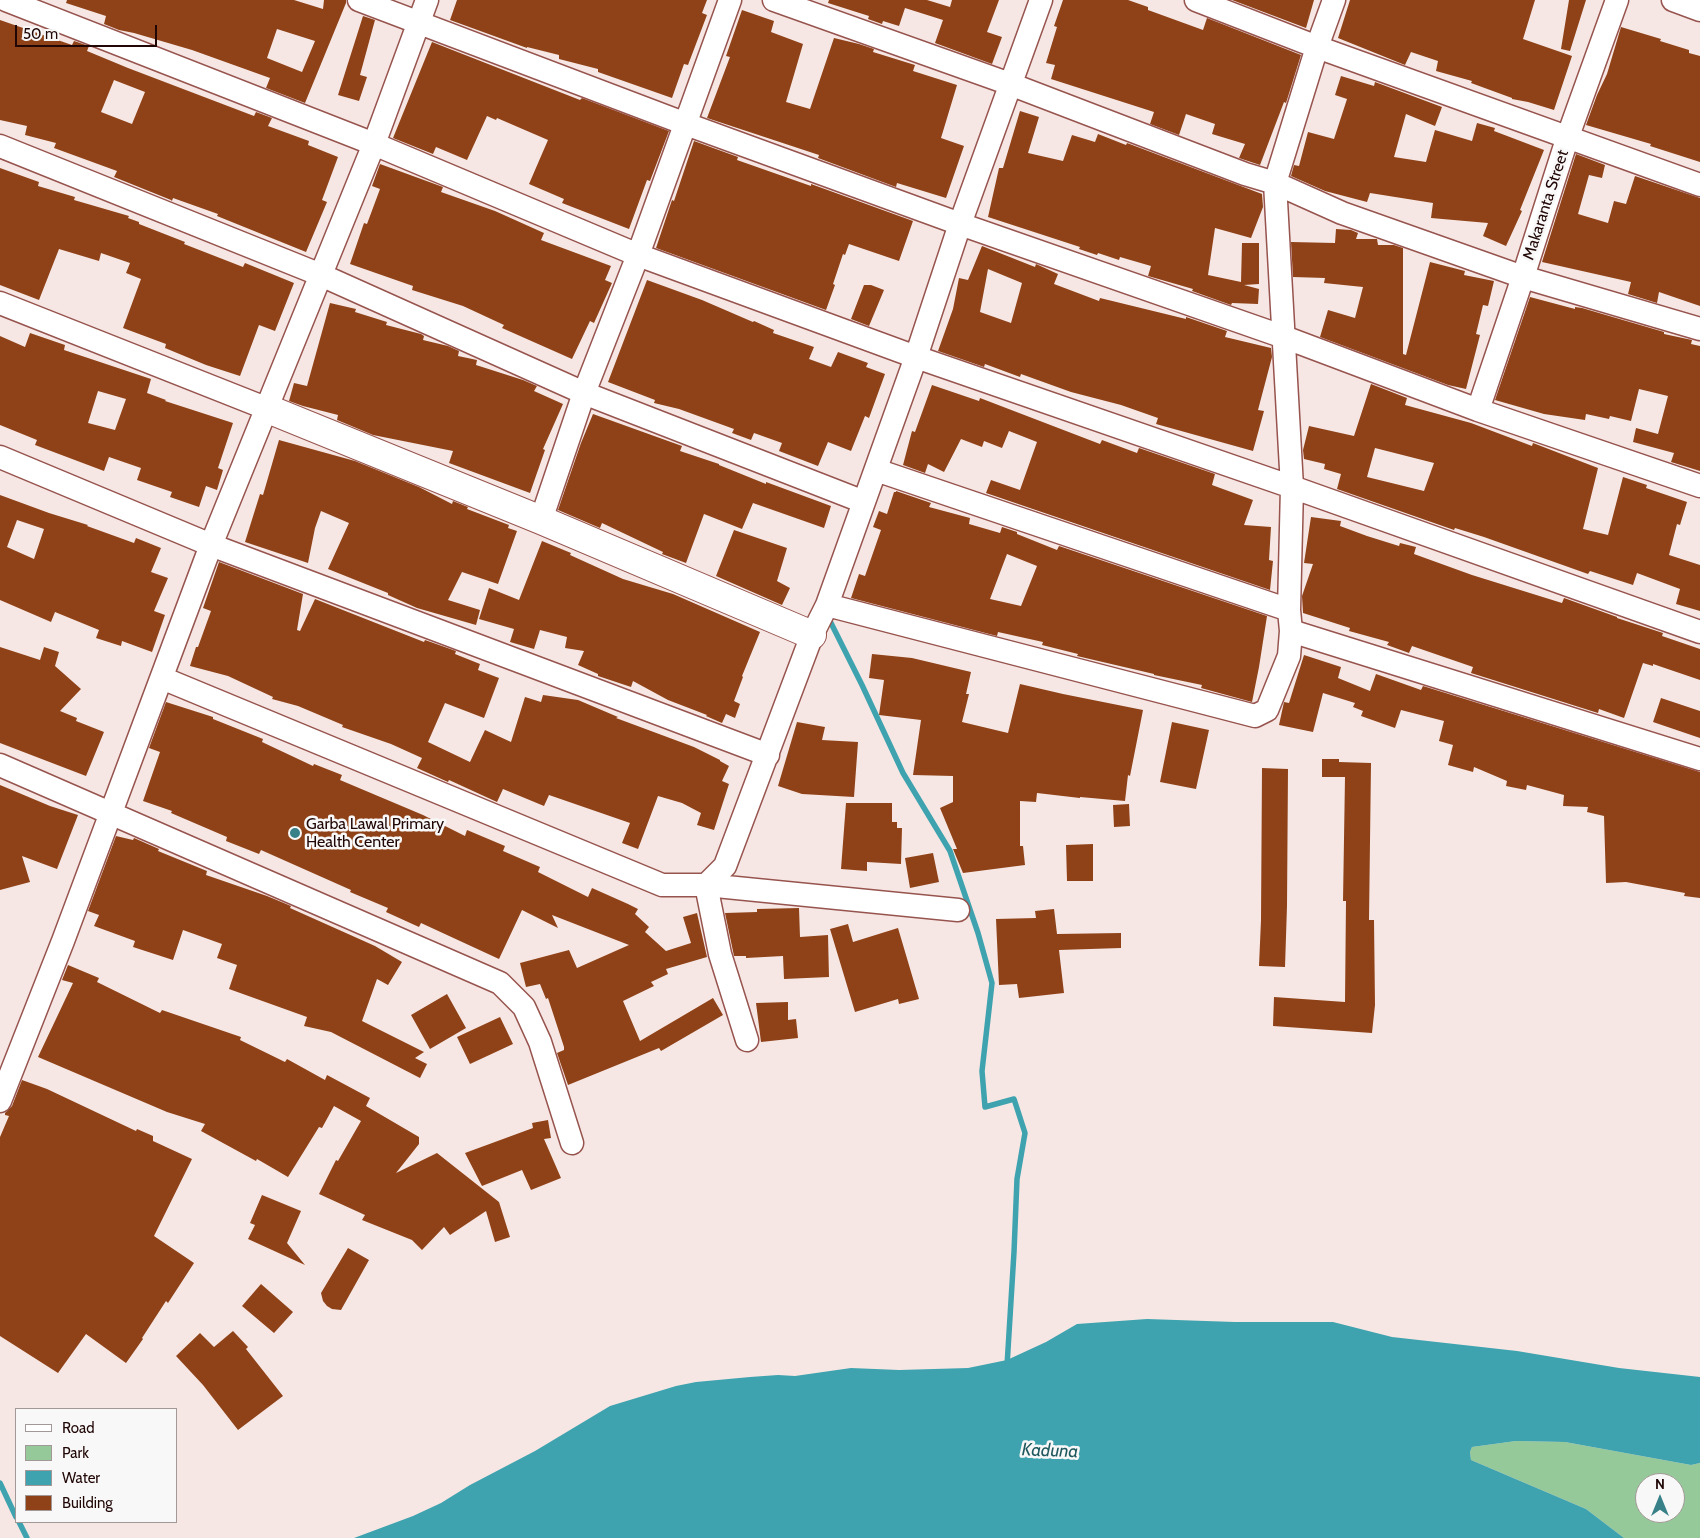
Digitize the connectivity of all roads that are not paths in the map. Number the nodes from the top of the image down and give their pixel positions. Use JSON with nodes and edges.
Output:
{"nodes":[{"id":1,"x":6,"y":0,"type":"edge"},
{"id":2,"x":359,"y":0,"type":"edge"},
{"id":3,"x":427,"y":0,"type":"edge"},
{"id":4,"x":730,"y":0,"type":"edge"},
{"id":5,"x":774,"y":0,"type":"edge"},
{"id":6,"x":1041,"y":0,"type":"edge"},
{"id":7,"x":1196,"y":0,"type":"edge"},
{"id":8,"x":1334,"y":0,"type":"edge"},
{"id":9,"x":1617,"y":0,"type":"edge"},
{"id":10,"x":1673,"y":0,"type":"edge"},
{"id":11,"x":1700,"y":10,"type":"edge"},
{"id":12,"x":420,"y":22,"type":"junction"},
{"id":13,"x":1317,"y":47,"type":"junction"},
{"id":14,"x":1010,"y":84,"type":"junction"},
{"id":15,"x":686,"y":124,"type":"junction"},
{"id":16,"x":1568,"y":136,"type":"junction"},
{"id":17,"x":374,"y":144,"type":"junction"},
{"id":18,"x":0,"y":146,"type":"edge"},
{"id":19,"x":1275,"y":183,"type":"junction"},
{"id":20,"x":1700,"y":185,"type":"edge"},
{"id":21,"x":960,"y":224,"type":"junction"},
{"id":22,"x":638,"y":255,"type":"junction"},
{"id":23,"x":321,"y":275,"type":"junction"},
{"id":24,"x":1523,"y":277,"type":"junction"},
{"id":25,"x":0,"y":303,"type":"edge"},
{"id":26,"x":1700,"y":329,"type":"edge"},
{"id":27,"x":1284,"y":337,"type":"junction"},
{"id":28,"x":916,"y":357,"type":"junction"},
{"id":29,"x":584,"y":393,"type":"junction"},
{"id":30,"x":268,"y":409,"type":"junction"},
{"id":31,"x":1478,"y":410,"type":"junction"},
{"id":32,"x":0,"y":457,"type":"edge"},
{"id":33,"x":876,"y":470,"type":"junction"},
{"id":34,"x":1700,"y":486,"type":"edge"},
{"id":35,"x":1292,"y":487,"type":"junction"},
{"id":36,"x":864,"y":502,"type":"junction"},
{"id":37,"x":541,"y":520,"type":"junction"},
{"id":38,"x":212,"y":545,"type":"junction"},
{"id":39,"x":827,"y":605,"type":"junction"},
{"id":40,"x":1290,"y":621,"type":"junction"},
{"id":41,"x":1700,"y":632,"type":"edge"},
{"id":42,"x":812,"y":635,"type":"junction"},
{"id":43,"x":162,"y":678,"type":"junction"},
{"id":44,"x":768,"y":755,"type":"junction"},
{"id":45,"x":1700,"y":759,"type":"edge"},
{"id":46,"x":0,"y":765,"type":"edge"},
{"id":47,"x":112,"y":813,"type":"junction"},
{"id":48,"x":706,"y":885,"type":"junction"},
{"id":49,"x":958,"y":910,"type":"dead end"},
{"id":50,"x":747,"y":1040,"type":"dead end"},
{"id":51,"x":0,"y":1101,"type":"edge"},
{"id":52,"x":572,"y":1143,"type":"dead end"}],
"edges":[{"from":1,"to":17,"type":"street"},
{"from":2,"to":12,"type":"street"},
{"from":3,"to":12,"type":"street"},
{"from":4,"to":15,"type":"street"},
{"from":5,"to":14,"type":"street"},
{"from":6,"to":14,"type":"street"},
{"from":7,"to":13,"type":"street"},
{"from":8,"to":13,"type":"street"},
{"from":9,"to":16,"type":"street","name":"Makaranta Street"},
{"from":10,"to":11,"type":"street"},
{"from":12,"to":15,"type":"street"},
{"from":12,"to":17,"type":"street"},
{"from":13,"to":16,"type":"street"},
{"from":13,"to":19,"type":"street"},
{"from":14,"to":19,"type":"street"},
{"from":14,"to":21,"type":"street"},
{"from":15,"to":21,"type":"street"},
{"from":15,"to":22,"type":"street"},
{"from":16,"to":20,"type":"street"},
{"from":16,"to":24,"type":"street","name":"Makaranta Street"},
{"from":17,"to":22,"type":"street"},
{"from":17,"to":23,"type":"street"},
{"from":18,"to":23,"type":"street"},
{"from":19,"to":24,"type":"street"},
{"from":19,"to":27,"type":"street"},
{"from":21,"to":27,"type":"street"},
{"from":21,"to":28,"type":"street"},
{"from":22,"to":28,"type":"street"},
{"from":22,"to":29,"type":"street"},
{"from":23,"to":29,"type":"street"},
{"from":23,"to":30,"type":"street"},
{"from":24,"to":26,"type":"street"},
{"from":24,"to":31,"type":"street","name":"Makaranta Street"},
{"from":25,"to":30,"type":"street"},
{"from":27,"to":31,"type":"street"},
{"from":27,"to":35,"type":"street"},
{"from":28,"to":33,"type":"street"},
{"from":28,"to":35,"type":"street"},
{"from":29,"to":36,"type":"street"},
{"from":29,"to":37,"type":"street"},
{"from":30,"to":37,"type":"street"},
{"from":30,"to":38,"type":"street"},
{"from":31,"to":34,"type":"street"},
{"from":32,"to":38,"type":"street"},
{"from":33,"to":36,"type":"street"},
{"from":33,"to":40,"type":"street"},
{"from":35,"to":40,"type":"street"},
{"from":35,"to":41,"type":"street"},
{"from":36,"to":39,"type":"street"},
{"from":37,"to":42,"type":"street"},
{"from":38,"to":43,"type":"street"},
{"from":38,"to":44,"type":"street"},
{"from":39,"to":40,"type":"street"},
{"from":39,"to":42,"type":"street"},
{"from":40,"to":45,"type":"street"},
{"from":42,"to":44,"type":"street"},
{"from":43,"to":47,"type":"street"},
{"from":43,"to":48,"type":"street"},
{"from":44,"to":48,"type":"street"},
{"from":46,"to":47,"type":"street"},
{"from":47,"to":51,"type":"street"},
{"from":47,"to":52,"type":"street"},
{"from":48,"to":49,"type":"street"},
{"from":48,"to":50,"type":"street"}]}
